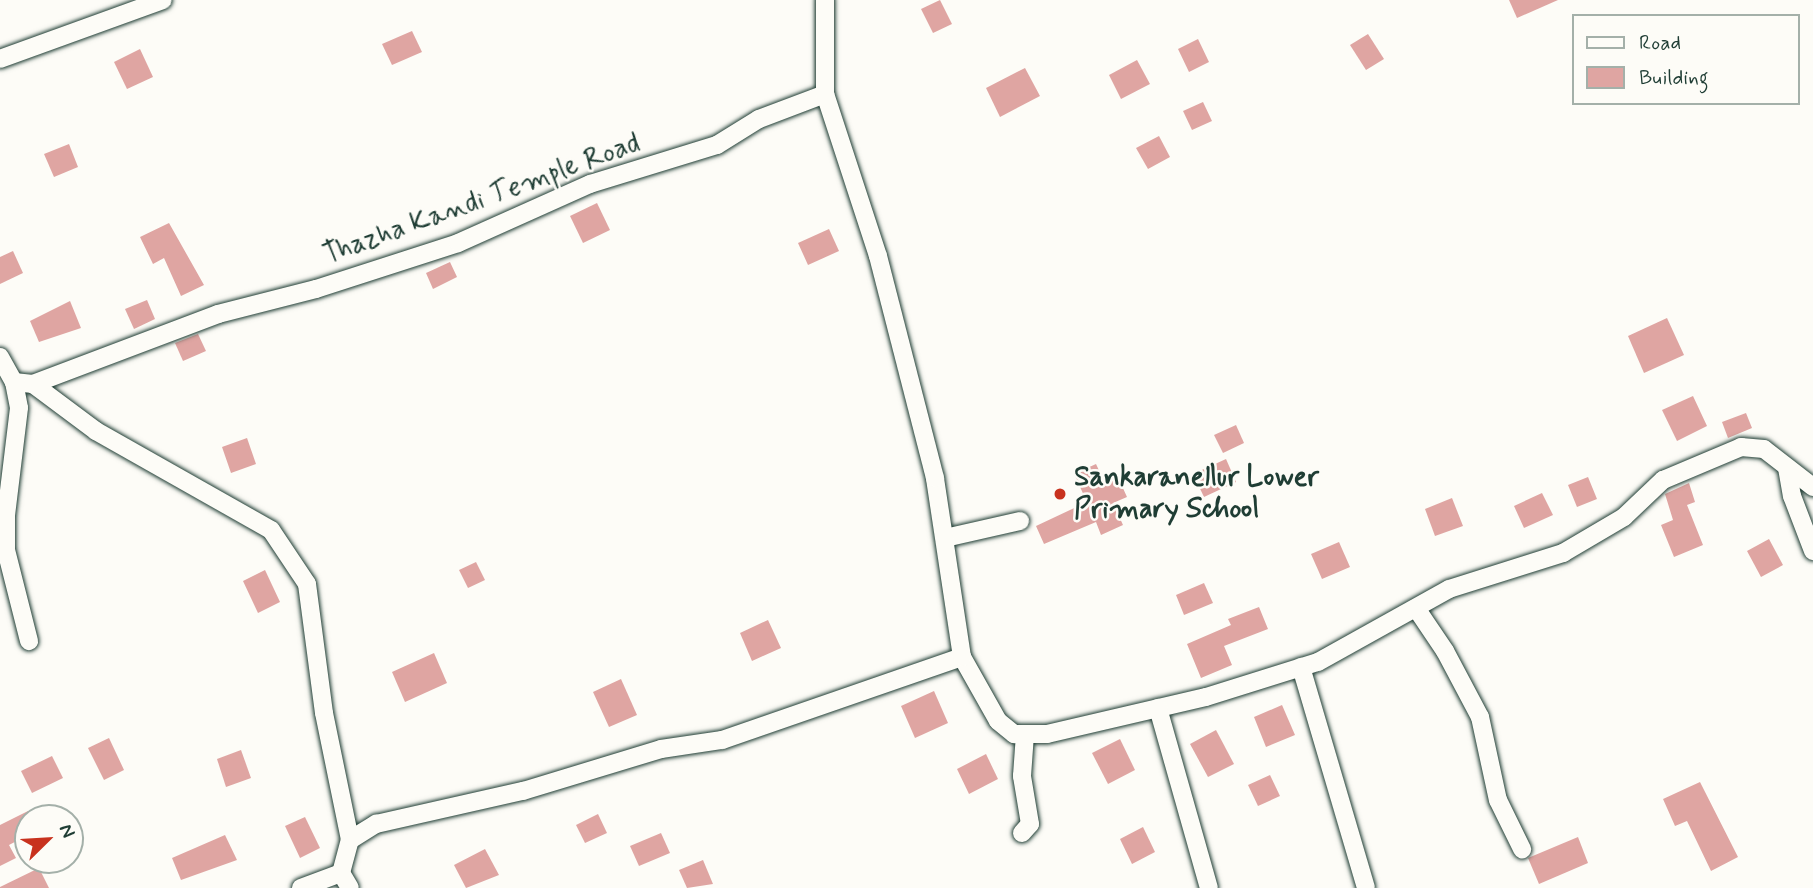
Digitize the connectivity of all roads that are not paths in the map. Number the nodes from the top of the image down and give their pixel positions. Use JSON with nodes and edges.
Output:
{"nodes":[{"id":1,"x":163,"y":0,"type":"edge"},
{"id":2,"x":825,"y":0,"type":"edge"},
{"id":3,"x":0,"y":59,"type":"edge"},
{"id":4,"x":825,"y":94,"type":"junction"},
{"id":5,"x":0,"y":357,"type":"edge"},
{"id":6,"x":15,"y":382,"type":"junction"},
{"id":7,"x":33,"y":384,"type":"junction"},
{"id":8,"x":1787,"y":468,"type":"junction"},
{"id":9,"x":1813,"y":487,"type":"edge"},
{"id":10,"x":1020,"y":521,"type":"dead end"},
{"id":11,"x":945,"y":538,"type":"junction"},
{"id":12,"x":1813,"y":551,"type":"edge"},
{"id":13,"x":1416,"y":608,"type":"junction"},
{"id":14,"x":29,"y":641,"type":"dead end"},
{"id":15,"x":962,"y":657,"type":"junction"},
{"id":16,"x":1301,"y":667,"type":"junction"},
{"id":17,"x":1158,"y":708,"type":"junction"},
{"id":18,"x":1025,"y":734,"type":"junction"},
{"id":19,"x":1022,"y":833,"type":"dead end"},
{"id":20,"x":350,"y":841,"type":"junction"},
{"id":21,"x":1522,"y":849,"type":"dead end"},
{"id":22,"x":345,"y":881,"type":"edge"},
{"id":23,"x":301,"y":888,"type":"edge"},
{"id":24,"x":1209,"y":888,"type":"edge"},
{"id":25,"x":1366,"y":888,"type":"edge"}],
"edges":[{"from":1,"to":3,"type":"street"},
{"from":2,"to":4,"type":"street"},
{"from":4,"to":7,"type":"street","name":"Thazha Kandi Temple Road"},
{"from":4,"to":11,"type":"street"},
{"from":5,"to":6,"type":"street"},
{"from":6,"to":7,"type":"street"},
{"from":6,"to":14,"type":"street"},
{"from":7,"to":20,"type":"street"},
{"from":8,"to":9,"type":"street"},
{"from":8,"to":12,"type":"street"},
{"from":8,"to":13,"type":"street"},
{"from":10,"to":11,"type":"street"},
{"from":11,"to":15,"type":"street"},
{"from":13,"to":16,"type":"street"},
{"from":13,"to":21,"type":"street"},
{"from":15,"to":18,"type":"street"},
{"from":15,"to":20,"type":"street"},
{"from":16,"to":17,"type":"street"},
{"from":16,"to":25,"type":"street"},
{"from":17,"to":18,"type":"street"},
{"from":17,"to":24,"type":"street"},
{"from":18,"to":19,"type":"street"},
{"from":20,"to":22,"type":"street"},
{"from":22,"to":23,"type":"street"}]}
